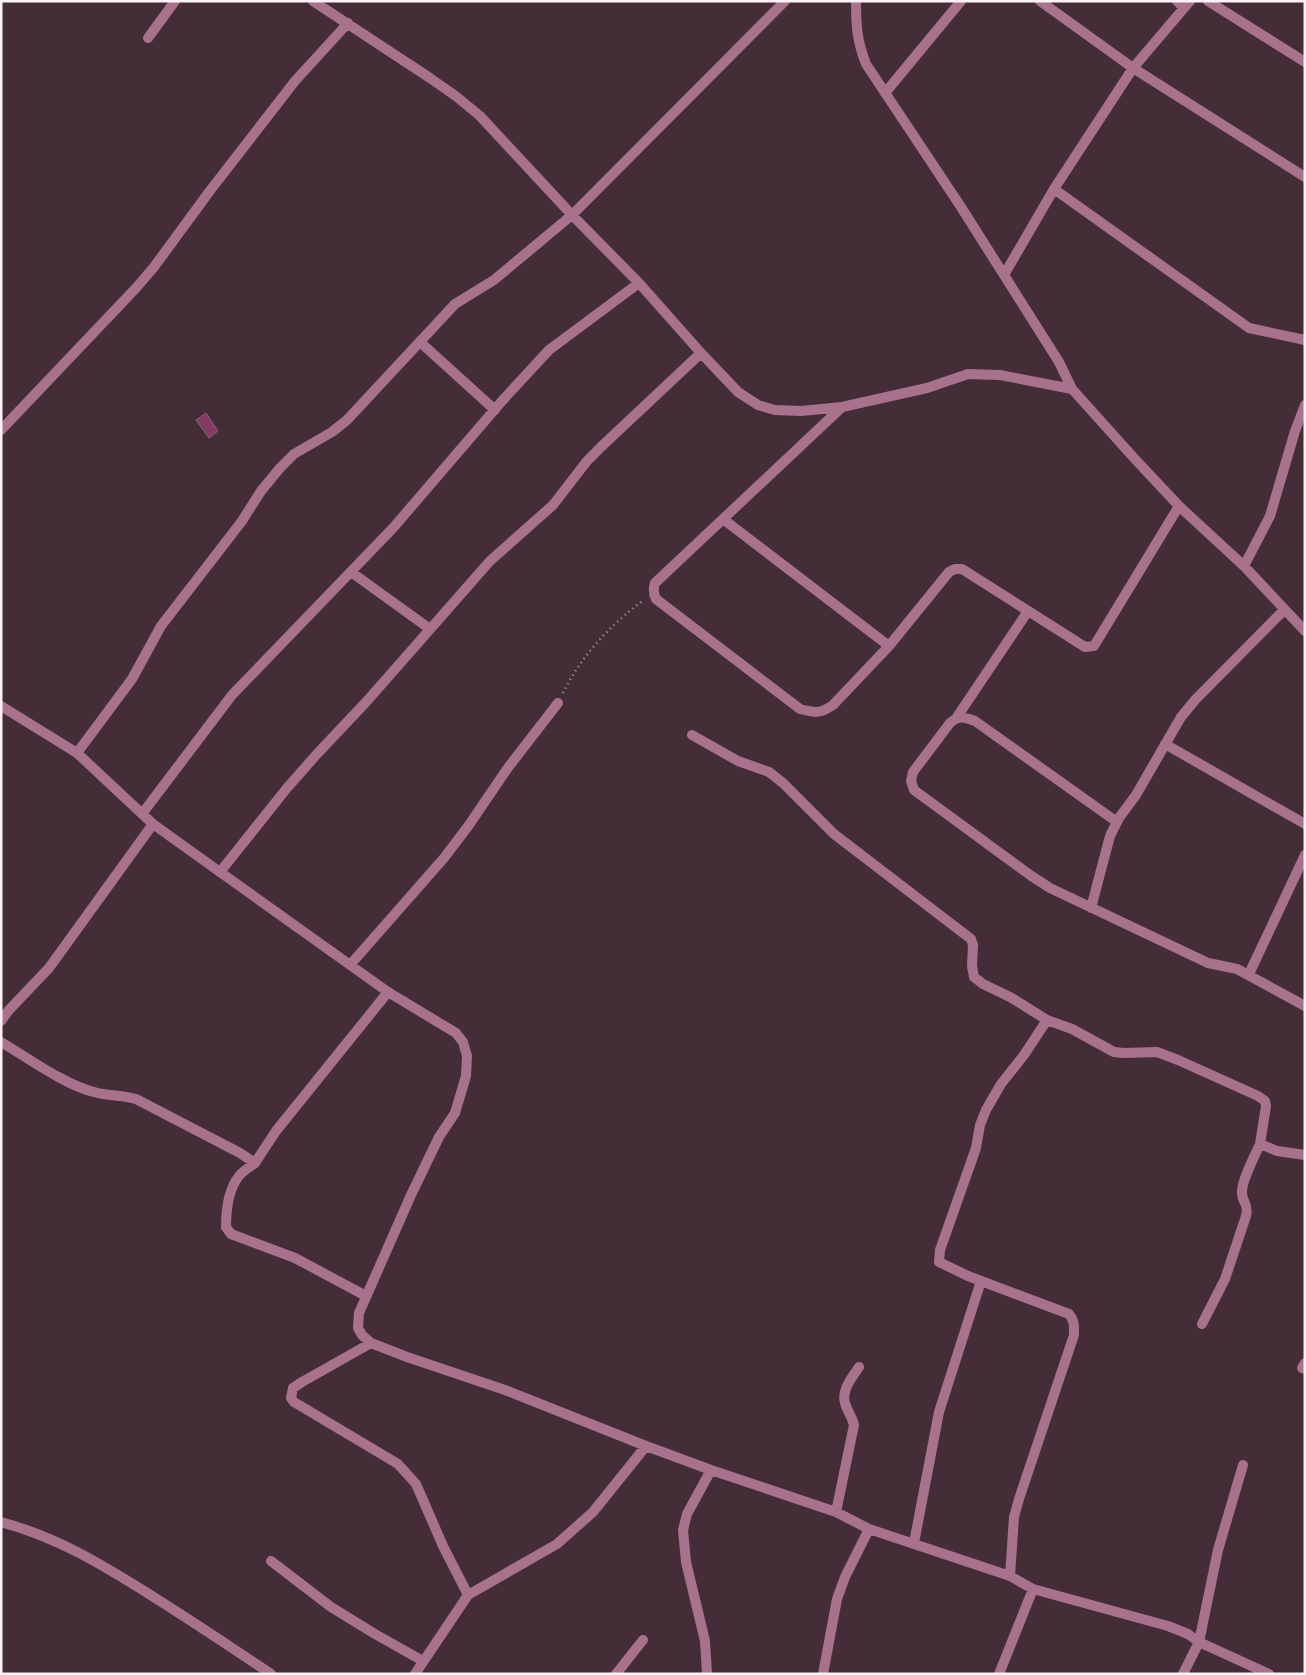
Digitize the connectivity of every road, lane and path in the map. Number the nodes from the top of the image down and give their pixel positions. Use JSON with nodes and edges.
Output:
{"nodes":[{"id":1,"x":175,"y":1,"type":"edge"},
{"id":2,"x":313,"y":1,"type":"edge"},
{"id":3,"x":785,"y":1,"type":"edge"},
{"id":4,"x":856,"y":1,"type":"edge"},
{"id":5,"x":961,"y":1,"type":"edge"},
{"id":6,"x":1040,"y":1,"type":"edge"},
{"id":7,"x":1208,"y":1,"type":"edge"},
{"id":8,"x":1184,"y":4,"type":"edge"},
{"id":9,"x":330,"y":5,"type":"edge"},
{"id":10,"x":348,"y":23,"type":"junction"},
{"id":11,"x":148,"y":38,"type":"dead end"},
{"id":12,"x":1305,"y":62,"type":"edge"},
{"id":13,"x":1133,"y":68,"type":"junction"},
{"id":14,"x":885,"y":93,"type":"junction"},
{"id":15,"x":1305,"y":177,"type":"edge"},
{"id":16,"x":1054,"y":189,"type":"junction"},
{"id":17,"x":572,"y":215,"type":"junction"},
{"id":18,"x":1004,"y":275,"type":"junction"},
{"id":19,"x":639,"y":283,"type":"junction"},
{"id":20,"x":1305,"y":340,"type":"edge"},
{"id":21,"x":420,"y":342,"type":"junction"},
{"id":22,"x":701,"y":353,"type":"junction"},
{"id":23,"x":1072,"y":389,"type":"junction"},
{"id":24,"x":1305,"y":405,"type":"edge"},
{"id":25,"x":842,"y":407,"type":"junction"},
{"id":26,"x":494,"y":410,"type":"junction"},
{"id":27,"x":1,"y":430,"type":"edge"},
{"id":28,"x":1179,"y":506,"type":"junction"},
{"id":29,"x":723,"y":519,"type":"junction"},
{"id":30,"x":1244,"y":566,"type":"junction"},
{"id":31,"x":351,"y":572,"type":"junction"},
{"id":32,"x":653,"y":593,"type":"junction"},
{"id":33,"x":1284,"y":610,"type":"junction"},
{"id":34,"x":1028,"y":611,"type":"junction"},
{"id":35,"x":430,"y":629,"type":"junction"},
{"id":36,"x":1305,"y":631,"type":"edge"},
{"id":37,"x":889,"y":646,"type":"junction"},
{"id":38,"x":558,"y":703,"type":"joint"},
{"id":39,"x":1,"y":706,"type":"edge"},
{"id":40,"x":957,"y":717,"type":"junction"},
{"id":41,"x":692,"y":735,"type":"dead end"},
{"id":42,"x":1165,"y":744,"type":"junction"},
{"id":43,"x":77,"y":753,"type":"junction"},
{"id":44,"x":142,"y":814,"type":"junction"},
{"id":45,"x":1117,"y":822,"type":"junction"},
{"id":46,"x":154,"y":824,"type":"junction"},
{"id":47,"x":1305,"y":824,"type":"edge"},
{"id":48,"x":1305,"y":855,"type":"edge"},
{"id":49,"x":220,"y":872,"type":"junction"},
{"id":50,"x":1091,"y":908,"type":"junction"},
{"id":51,"x":350,"y":965,"type":"junction"},
{"id":52,"x":1249,"y":974,"type":"junction"},
{"id":53,"x":388,"y":992,"type":"junction"},
{"id":54,"x":1305,"y":1006,"type":"edge"},
{"id":55,"x":1047,"y":1020,"type":"junction"},
{"id":56,"x":1,"y":1021,"type":"edge"},
{"id":57,"x":1,"y":1042,"type":"edge"},
{"id":58,"x":1260,"y":1144,"type":"junction"},
{"id":59,"x":1305,"y":1155,"type":"edge"},
{"id":60,"x":255,"y":1163,"type":"junction"},
{"id":61,"x":981,"y":1281,"type":"junction"},
{"id":62,"x":366,"y":1296,"type":"junction"},
{"id":63,"x":1202,"y":1324,"type":"dead end"},
{"id":64,"x":371,"y":1343,"type":"junction"},
{"id":65,"x":1305,"y":1362,"type":"edge"},
{"id":66,"x":859,"y":1367,"type":"dead end"},
{"id":67,"x":1305,"y":1370,"type":"edge"},
{"id":68,"x":646,"y":1446,"type":"junction"},
{"id":69,"x":1243,"y":1465,"type":"dead end"},
{"id":70,"x":711,"y":1470,"type":"junction"},
{"id":71,"x":836,"y":1512,"type":"junction"},
{"id":72,"x":1,"y":1522,"type":"edge"},
{"id":73,"x":869,"y":1529,"type":"junction"},
{"id":74,"x":914,"y":1543,"type":"junction"},
{"id":75,"x":271,"y":1561,"type":"dead end"},
{"id":76,"x":1010,"y":1576,"type":"junction"},
{"id":77,"x":1033,"y":1589,"type":"junction"},
{"id":78,"x":468,"y":1595,"type":"junction"},
{"id":79,"x":644,"y":1640,"type":"dead end"},
{"id":80,"x":1199,"y":1642,"type":"junction"},
{"id":81,"x":423,"y":1661,"type":"junction"},
{"id":82,"x":271,"y":1674,"type":"edge"},
{"id":83,"x":415,"y":1674,"type":"edge"},
{"id":84,"x":616,"y":1674,"type":"edge"},
{"id":85,"x":707,"y":1674,"type":"edge"},
{"id":86,"x":823,"y":1674,"type":"edge"},
{"id":87,"x":999,"y":1674,"type":"edge"},
{"id":88,"x":1183,"y":1674,"type":"edge"},
{"id":89,"x":1269,"y":1674,"type":"edge"}],
"edges":[{"from":1,"to":11,"type":"street"},
{"from":2,"to":9,"type":"street"},
{"from":3,"to":17,"type":"street"},
{"from":4,"to":14,"type":"street"},
{"from":5,"to":14,"type":"street"},
{"from":6,"to":13,"type":"street"},
{"from":7,"to":12,"type":"street"},
{"from":8,"to":13,"type":"street"},
{"from":9,"to":10,"type":"street"},
{"from":10,"to":17,"type":"street"},
{"from":10,"to":27,"type":"street"},
{"from":13,"to":15,"type":"street"},
{"from":13,"to":16,"type":"street"},
{"from":14,"to":18,"type":"street"},
{"from":16,"to":18,"type":"street"},
{"from":16,"to":20,"type":"street"},
{"from":17,"to":19,"type":"street"},
{"from":17,"to":21,"type":"street"},
{"from":18,"to":23,"type":"street"},
{"from":19,"to":22,"type":"street"},
{"from":19,"to":26,"type":"street"},
{"from":21,"to":26,"type":"street"},
{"from":21,"to":43,"type":"street"},
{"from":22,"to":25,"type":"street"},
{"from":22,"to":35,"type":"street"},
{"from":23,"to":25,"type":"street"},
{"from":23,"to":28,"type":"street"},
{"from":24,"to":30,"type":"street"},
{"from":25,"to":29,"type":"street"},
{"from":26,"to":31,"type":"street"},
{"from":28,"to":30,"type":"street"},
{"from":28,"to":34,"type":"street"},
{"from":29,"to":32,"type":"street"},
{"from":29,"to":37,"type":"street"},
{"from":30,"to":33,"type":"street"},
{"from":31,"to":35,"type":"street"},
{"from":31,"to":44,"type":"street"},
{"from":32,"to":37,"type":"street"},
{"from":32,"to":38,"type":"path"},
{"from":33,"to":36,"type":"street"},
{"from":33,"to":42,"type":"street"},
{"from":34,"to":37,"type":"street"},
{"from":34,"to":40,"type":"street"},
{"from":35,"to":49,"type":"street"},
{"from":38,"to":51,"type":"street"},
{"from":39,"to":43,"type":"street"},
{"from":40,"to":45,"type":"street"},
{"from":40,"to":50,"type":"street"},
{"from":41,"to":55,"type":"street"},
{"from":42,"to":45,"type":"street"},
{"from":42,"to":47,"type":"street"},
{"from":43,"to":44,"type":"street"},
{"from":44,"to":46,"type":"street"},
{"from":45,"to":50,"type":"street"},
{"from":46,"to":49,"type":"street"},
{"from":46,"to":56,"type":"street"},
{"from":48,"to":52,"type":"street"},
{"from":49,"to":51,"type":"street"},
{"from":50,"to":52,"type":"street"},
{"from":51,"to":53,"type":"street"},
{"from":52,"to":54,"type":"street"},
{"from":53,"to":60,"type":"street"},
{"from":53,"to":62,"type":"street"},
{"from":55,"to":58,"type":"street"},
{"from":55,"to":61,"type":"street"},
{"from":57,"to":60,"type":"street"},
{"from":58,"to":59,"type":"street"},
{"from":58,"to":63,"type":"street"},
{"from":60,"to":62,"type":"street"},
{"from":61,"to":74,"type":"street"},
{"from":61,"to":76,"type":"street"},
{"from":62,"to":64,"type":"street"},
{"from":64,"to":68,"type":"street"},
{"from":64,"to":78,"type":"street"},
{"from":65,"to":67,"type":"street"},
{"from":66,"to":71,"type":"street"},
{"from":68,"to":70,"type":"street"},
{"from":68,"to":78,"type":"street"},
{"from":69,"to":80,"type":"street"},
{"from":70,"to":71,"type":"street"},
{"from":70,"to":85,"type":"street"},
{"from":71,"to":73,"type":"street"},
{"from":72,"to":82,"type":"street"},
{"from":73,"to":74,"type":"street"},
{"from":73,"to":86,"type":"street"},
{"from":74,"to":76,"type":"street"},
{"from":75,"to":81,"type":"street"},
{"from":76,"to":77,"type":"street"},
{"from":77,"to":80,"type":"street"},
{"from":77,"to":87,"type":"street"},
{"from":78,"to":81,"type":"street"},
{"from":79,"to":84,"type":"street"},
{"from":80,"to":88,"type":"street"},
{"from":80,"to":89,"type":"street"},
{"from":81,"to":83,"type":"street"}]}
